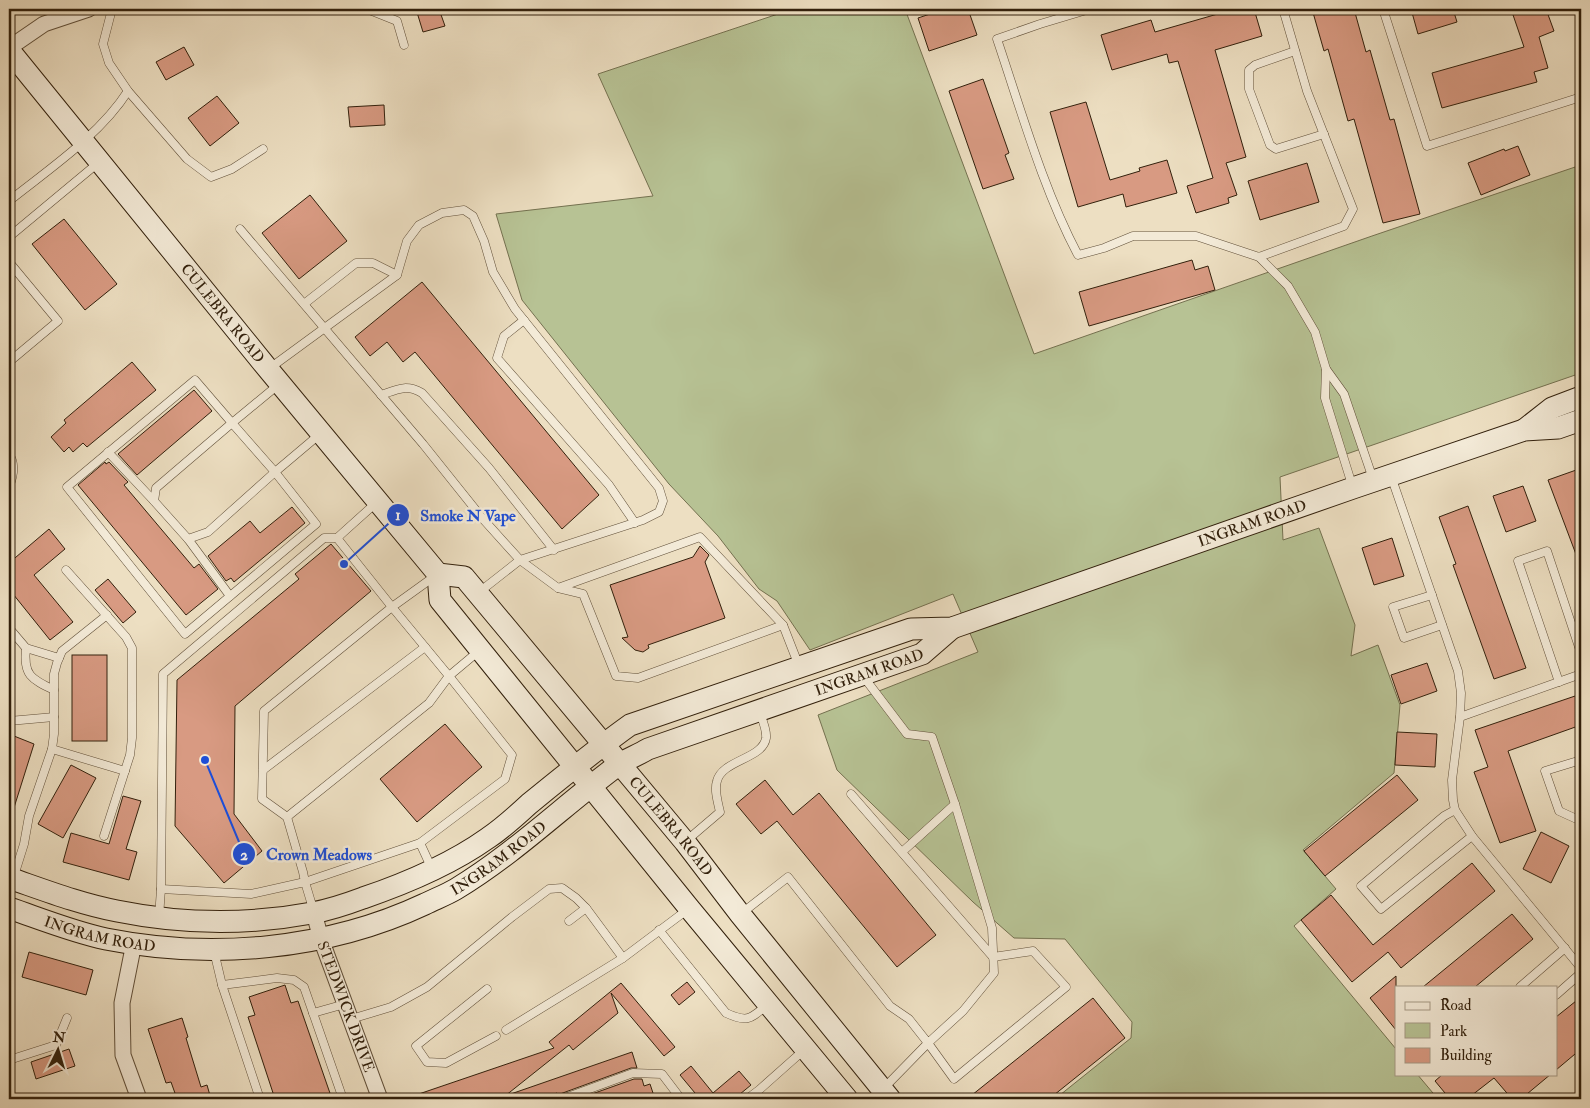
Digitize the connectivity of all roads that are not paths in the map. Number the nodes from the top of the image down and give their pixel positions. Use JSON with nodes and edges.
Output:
{"nodes":[{"id":1,"x":89,"y":9,"type":"edge"},
{"id":2,"x":112,"y":9,"type":"edge"},
{"id":3,"x":367,"y":9,"type":"edge"},
{"id":4,"x":1090,"y":9,"type":"edge"},
{"id":5,"x":1283,"y":9,"type":"edge"},
{"id":6,"x":1383,"y":9,"type":"edge"},
{"id":7,"x":1579,"y":9,"type":"edge"},
{"id":8,"x":1581,"y":16,"type":"edge"},
{"id":9,"x":404,"y":45,"type":"dead end"},
{"id":10,"x":9,"y":49,"type":"edge"},
{"id":11,"x":1295,"y":51,"type":"junction"},
{"id":12,"x":128,"y":91,"type":"junction"},
{"id":13,"x":1581,"y":97,"type":"edge"},
{"id":14,"x":1324,"y":134,"type":"junction"},
{"id":15,"x":82,"y":141,"type":"junction"},
{"id":16,"x":263,"y":150,"type":"dead end"},
{"id":17,"x":99,"y":162,"type":"junction"},
{"id":18,"x":9,"y":202,"type":"edge"},
{"id":19,"x":240,"y":229,"type":"dead end"},
{"id":20,"x":9,"y":237,"type":"edge"},
{"id":21,"x":1259,"y":257,"type":"junction"},
{"id":22,"x":9,"y":262,"type":"edge"},
{"id":23,"x":397,"y":275,"type":"junction"},
{"id":24,"x":304,"y":304,"type":"junction"},
{"id":25,"x":524,"y":320,"type":"junction"},
{"id":26,"x":325,"y":328,"type":"junction"},
{"id":27,"x":9,"y":362,"type":"edge"},
{"id":28,"x":1326,"y":369,"type":"junction"},
{"id":29,"x":274,"y":376,"type":"junction"},
{"id":30,"x":381,"y":395,"type":"junction"},
{"id":31,"x":1581,"y":397,"type":"edge"},
{"id":32,"x":1581,"y":420,"type":"edge"},
{"id":33,"x":232,"y":423,"type":"junction"},
{"id":34,"x":1524,"y":430,"type":"junction"},
{"id":35,"x":322,"y":432,"type":"junction"},
{"id":36,"x":108,"y":452,"type":"junction"},
{"id":37,"x":9,"y":454,"type":"edge"},
{"id":38,"x":275,"y":472,"type":"junction"},
{"id":39,"x":1382,"y":479,"type":"junction"},
{"id":40,"x":9,"y":487,"type":"edge"},
{"id":41,"x":1353,"y":488,"type":"junction"},
{"id":42,"x":154,"y":501,"type":"junction"},
{"id":43,"x":379,"y":501,"type":"junction"},
{"id":44,"x":635,"y":523,"type":"junction"},
{"id":45,"x":337,"y":538,"type":"junction"},
{"id":46,"x":188,"y":539,"type":"junction"},
{"id":47,"x":554,"y":550,"type":"junction"},
{"id":48,"x":520,"y":560,"type":"junction"},
{"id":49,"x":66,"y":570,"type":"dead end"},
{"id":50,"x":438,"y":574,"type":"junction"},
{"id":51,"x":558,"y":588,"type":"junction"},
{"id":52,"x":478,"y":594,"type":"junction"},
{"id":53,"x":1432,"y":595,"type":"junction"},
{"id":54,"x":230,"y":596,"type":"junction"},
{"id":55,"x":392,"y":607,"type":"junction"},
{"id":56,"x":107,"y":615,"type":"junction"},
{"id":57,"x":1442,"y":625,"type":"junction"},
{"id":58,"x":783,"y":626,"type":"junction"},
{"id":59,"x":9,"y":628,"type":"edge"},
{"id":60,"x":952,"y":628,"type":"junction"},
{"id":61,"x":26,"y":648,"type":"junction"},
{"id":62,"x":425,"y":648,"type":"junction"},
{"id":63,"x":480,"y":650,"type":"junction"},
{"id":64,"x":1581,"y":653,"type":"edge"},
{"id":65,"x":60,"y":658,"type":"junction"},
{"id":66,"x":800,"y":668,"type":"junction"},
{"id":67,"x":1581,"y":674,"type":"edge"},
{"id":68,"x":862,"y":675,"type":"junction"},
{"id":69,"x":449,"y":676,"type":"junction"},
{"id":70,"x":1558,"y":682,"type":"junction"},
{"id":71,"x":54,"y":690,"type":"junction"},
{"id":72,"x":759,"y":711,"type":"junction"},
{"id":73,"x":54,"y":717,"type":"junction"},
{"id":74,"x":1460,"y":717,"type":"junction"},
{"id":75,"x":9,"y":721,"type":"edge"},
{"id":76,"x":603,"y":744,"type":"junction"},
{"id":77,"x":52,"y":748,"type":"junction"},
{"id":78,"x":1581,"y":760,"type":"edge"},
{"id":79,"x":620,"y":764,"type":"junction"},
{"id":80,"x":575,"y":766,"type":"junction"},
{"id":81,"x":263,"y":770,"type":"junction"},
{"id":82,"x":125,"y":771,"type":"junction"},
{"id":83,"x":592,"y":786,"type":"junction"},
{"id":84,"x":851,"y":794,"type":"dead end"},
{"id":85,"x":955,"y":804,"type":"junction"},
{"id":86,"x":1455,"y":810,"type":"junction"},
{"id":87,"x":287,"y":816,"type":"junction"},
{"id":88,"x":1581,"y":822,"type":"edge"},
{"id":89,"x":104,"y":836,"type":"dead end"},
{"id":90,"x":1472,"y":836,"type":"junction"},
{"id":91,"x":685,"y":842,"type":"junction"},
{"id":92,"x":420,"y":843,"type":"junction"},
{"id":93,"x":902,"y":852,"type":"junction"},
{"id":94,"x":432,"y":870,"type":"junction"},
{"id":95,"x":11,"y":878,"type":"edge"},
{"id":96,"x":304,"y":882,"type":"junction"},
{"id":97,"x":161,"y":889,"type":"junction"},
{"id":98,"x":9,"y":908,"type":"edge"},
{"id":99,"x":586,"y":908,"type":"junction"},
{"id":100,"x":689,"y":908,"type":"junction"},
{"id":101,"x":314,"y":913,"type":"junction"},
{"id":102,"x":740,"y":914,"type":"junction"},
{"id":103,"x":159,"y":918,"type":"junction"},
{"id":104,"x":569,"y":921,"type":"dead end"},
{"id":105,"x":659,"y":930,"type":"junction"},
{"id":106,"x":321,"y":939,"type":"junction"},
{"id":107,"x":134,"y":943,"type":"junction"},
{"id":108,"x":1565,"y":948,"type":"junction"},
{"id":109,"x":213,"y":950,"type":"junction"},
{"id":110,"x":993,"y":957,"type":"junction"},
{"id":111,"x":623,"y":958,"type":"junction"},
{"id":112,"x":1581,"y":968,"type":"edge"},
{"id":113,"x":1581,"y":973,"type":"edge"},
{"id":114,"x":222,"y":985,"type":"junction"},
{"id":115,"x":1521,"y":986,"type":"edge"},
{"id":116,"x":486,"y":989,"type":"dead end"},
{"id":117,"x":1558,"y":993,"type":"edge"},
{"id":118,"x":345,"y":1004,"type":"junction"},
{"id":119,"x":768,"y":1004,"type":"junction"},
{"id":120,"x":313,"y":1013,"type":"junction"},
{"id":121,"x":67,"y":1018,"type":"dead end"},
{"id":122,"x":351,"y":1019,"type":"junction"},
{"id":123,"x":506,"y":1030,"type":"dead end"},
{"id":124,"x":496,"y":1036,"type":"dead end"},
{"id":125,"x":928,"y":1043,"type":"junction"},
{"id":126,"x":806,"y":1049,"type":"junction"},
{"id":127,"x":9,"y":1060,"type":"edge"},
{"id":128,"x":886,"y":1094,"type":"edge"},
{"id":129,"x":139,"y":1099,"type":"edge"},
{"id":130,"x":260,"y":1099,"type":"edge"},
{"id":131,"x":343,"y":1099,"type":"edge"},
{"id":132,"x":380,"y":1099,"type":"edge"},
{"id":133,"x":562,"y":1099,"type":"edge"},
{"id":134,"x":681,"y":1099,"type":"edge"},
{"id":135,"x":747,"y":1099,"type":"edge"},
{"id":136,"x":847,"y":1099,"type":"edge"}],
"edges":[{"from":1,"to":10,"type":"street"},
{"from":2,"to":12,"type":"lane"},
{"from":3,"to":9,"type":"lane"},
{"from":4,"to":21,"type":"lane"},
{"from":5,"to":11,"type":"lane"},
{"from":6,"to":13,"type":"lane"},
{"from":7,"to":8,"type":"lane"},
{"from":10,"to":15,"type":"street","name":"CULEBRA ROAD"},
{"from":11,"to":14,"type":"lane"},
{"from":11,"to":14,"type":"lane"},
{"from":12,"to":15,"type":"lane"},
{"from":12,"to":16,"type":"lane"},
{"from":14,"to":21,"type":"lane"},
{"from":15,"to":17,"type":"street","name":"CULEBRA ROAD"},
{"from":15,"to":18,"type":"lane"},
{"from":17,"to":20,"type":"lane"},
{"from":17,"to":29,"type":"street","name":"CULEBRA ROAD"},
{"from":19,"to":24,"type":"lane"},
{"from":21,"to":28,"type":"lane"},
{"from":22,"to":27,"type":"lane"},
{"from":23,"to":24,"type":"lane"},
{"from":23,"to":25,"type":"lane"},
{"from":23,"to":26,"type":"lane"},
{"from":24,"to":26,"type":"lane"},
{"from":25,"to":44,"type":"lane"},
{"from":25,"to":44,"type":"lane"},
{"from":26,"to":29,"type":"lane"},
{"from":26,"to":30,"type":"lane"},
{"from":28,"to":39,"type":"lane"},
{"from":28,"to":41,"type":"lane"},
{"from":29,"to":33,"type":"lane"},
{"from":29,"to":35,"type":"street","name":"CULEBRA ROAD"},
{"from":30,"to":47,"type":"lane"},
{"from":30,"to":48,"type":"lane"},
{"from":31,"to":34,"type":"street","name":"INGRAM ROAD"},
{"from":32,"to":34,"type":"street","name":"INGRAM ROAD"},
{"from":33,"to":36,"type":"lane"},
{"from":33,"to":38,"type":"lane"},
{"from":33,"to":42,"type":"lane"},
{"from":34,"to":39,"type":"street","name":"INGRAM ROAD"},
{"from":35,"to":38,"type":"lane"},
{"from":35,"to":43,"type":"street","name":"CULEBRA ROAD"},
{"from":36,"to":42,"type":"lane"},
{"from":36,"to":54,"type":"lane"},
{"from":37,"to":40,"type":"lane"},
{"from":38,"to":46,"type":"lane"},
{"from":38,"to":54,"type":"lane"},
{"from":39,"to":41,"type":"street","name":"INGRAM ROAD"},
{"from":39,"to":53,"type":"lane"},
{"from":41,"to":60,"type":"street","name":"INGRAM ROAD"},
{"from":42,"to":46,"type":"lane"},
{"from":43,"to":45,"type":"lane"},
{"from":43,"to":50,"type":"street","name":"CULEBRA ROAD"},
{"from":44,"to":47,"type":"lane"},
{"from":45,"to":55,"type":"lane"},
{"from":45,"to":97,"type":"lane"},
{"from":46,"to":54,"type":"lane"},
{"from":47,"to":48,"type":"lane"},
{"from":48,"to":51,"type":"lane"},
{"from":48,"to":52,"type":"lane"},
{"from":49,"to":56,"type":"lane"},
{"from":50,"to":52,"type":"street","name":"CULEBRA ROAD"},
{"from":50,"to":55,"type":"lane"},
{"from":50,"to":63,"type":"street"},
{"from":51,"to":58,"type":"lane"},
{"from":51,"to":58,"type":"lane"},
{"from":52,"to":76,"type":"street","name":"CULEBRA ROAD"},
{"from":53,"to":57,"type":"lane"},
{"from":53,"to":57,"type":"lane"},
{"from":55,"to":62,"type":"lane"},
{"from":55,"to":81,"type":"lane"},
{"from":56,"to":65,"type":"lane"},
{"from":56,"to":82,"type":"lane"},
{"from":57,"to":74,"type":"lane"},
{"from":58,"to":66,"type":"lane"},
{"from":59,"to":61,"type":"lane"},
{"from":60,"to":66,"type":"street","name":"INGRAM ROAD"},
{"from":60,"to":68,"type":"street","name":"INGRAM ROAD"},
{"from":61,"to":65,"type":"lane"},
{"from":61,"to":71,"type":"lane"},
{"from":62,"to":69,"type":"lane"},
{"from":62,"to":81,"type":"lane"},
{"from":63,"to":69,"type":"lane"},
{"from":63,"to":80,"type":"street"},
{"from":64,"to":70,"type":"lane"},
{"from":65,"to":71,"type":"lane"},
{"from":66,"to":76,"type":"street","name":"INGRAM ROAD"},
{"from":67,"to":70,"type":"lane"},
{"from":68,"to":72,"type":"street","name":"INGRAM ROAD"},
{"from":68,"to":85,"type":"lane"},
{"from":69,"to":87,"type":"lane"},
{"from":69,"to":92,"type":"lane"},
{"from":70,"to":74,"type":"lane"},
{"from":71,"to":73,"type":"lane"},
{"from":72,"to":79,"type":"street","name":"INGRAM ROAD"},
{"from":72,"to":91,"type":"lane"},
{"from":73,"to":75,"type":"lane"},
{"from":73,"to":77,"type":"lane"},
{"from":74,"to":86,"type":"lane"},
{"from":76,"to":79,"type":"street","name":"CULEBRA ROAD"},
{"from":76,"to":80,"type":"street","name":"INGRAM ROAD"},
{"from":77,"to":82,"type":"lane"},
{"from":77,"to":95,"type":"lane"},
{"from":78,"to":88,"type":"lane"},
{"from":79,"to":83,"type":"street","name":"INGRAM ROAD"},
{"from":79,"to":91,"type":"street","name":"CULEBRA ROAD"},
{"from":80,"to":83,"type":"street"},
{"from":80,"to":94,"type":"street","name":"INGRAM ROAD"},
{"from":81,"to":87,"type":"lane"},
{"from":82,"to":89,"type":"lane"},
{"from":83,"to":100,"type":"street"},
{"from":83,"to":106,"type":"street","name":"INGRAM ROAD"},
{"from":84,"to":93,"type":"lane"},
{"from":85,"to":93,"type":"lane"},
{"from":85,"to":110,"type":"lane"},
{"from":86,"to":90,"type":"lane"},
{"from":86,"to":90,"type":"lane"},
{"from":87,"to":96,"type":"lane"},
{"from":90,"to":108,"type":"lane"},
{"from":91,"to":102,"type":"street","name":"CULEBRA ROAD"},
{"from":92,"to":94,"type":"lane"},
{"from":92,"to":96,"type":"lane"},
{"from":93,"to":110,"type":"lane"},
{"from":94,"to":101,"type":"street","name":"INGRAM ROAD"},
{"from":95,"to":103,"type":"street","name":"INGRAM ROAD"},
{"from":96,"to":97,"type":"lane"},
{"from":96,"to":101,"type":"lane"},
{"from":97,"to":103,"type":"lane"},
{"from":98,"to":107,"type":"street","name":"INGRAM ROAD"},
{"from":99,"to":104,"type":"lane"},
{"from":99,"to":111,"type":"lane"},
{"from":99,"to":122,"type":"lane"},
{"from":100,"to":105,"type":"lane"},
{"from":100,"to":119,"type":"street"},
{"from":101,"to":103,"type":"street","name":"INGRAM ROAD"},
{"from":101,"to":106,"type":"street","name":"STEDWICK DRIVE"},
{"from":102,"to":125,"type":"lane"},
{"from":102,"to":128,"type":"street","name":"CULEBRA ROAD"},
{"from":105,"to":111,"type":"lane"},
{"from":105,"to":119,"type":"lane"},
{"from":106,"to":109,"type":"street","name":"INGRAM ROAD"},
{"from":106,"to":118,"type":"street","name":"STEDWICK DRIVE"},
{"from":107,"to":109,"type":"street","name":"INGRAM ROAD"},
{"from":107,"to":129,"type":"street"},
{"from":108,"to":112,"type":"lane"},
{"from":108,"to":115,"type":"lane"},
{"from":109,"to":114,"type":"lane"},
{"from":110,"to":125,"type":"lane"},
{"from":110,"to":125,"type":"lane"},
{"from":111,"to":123,"type":"lane"},
{"from":113,"to":117,"type":"lane"},
{"from":114,"to":120,"type":"lane"},
{"from":114,"to":130,"type":"lane"},
{"from":116,"to":124,"type":"lane"},
{"from":118,"to":120,"type":"lane"},
{"from":118,"to":122,"type":"street","name":"STEDWICK DRIVE"},
{"from":119,"to":126,"type":"street"},
{"from":120,"to":131,"type":"lane"},
{"from":121,"to":127,"type":"lane"},
{"from":122,"to":132,"type":"street","name":"STEDWICK DRIVE"},
{"from":125,"to":128,"type":"lane"},
{"from":126,"to":135,"type":"lane"},
{"from":126,"to":136,"type":"street"},
{"from":133,"to":134,"type":"lane"}]}
